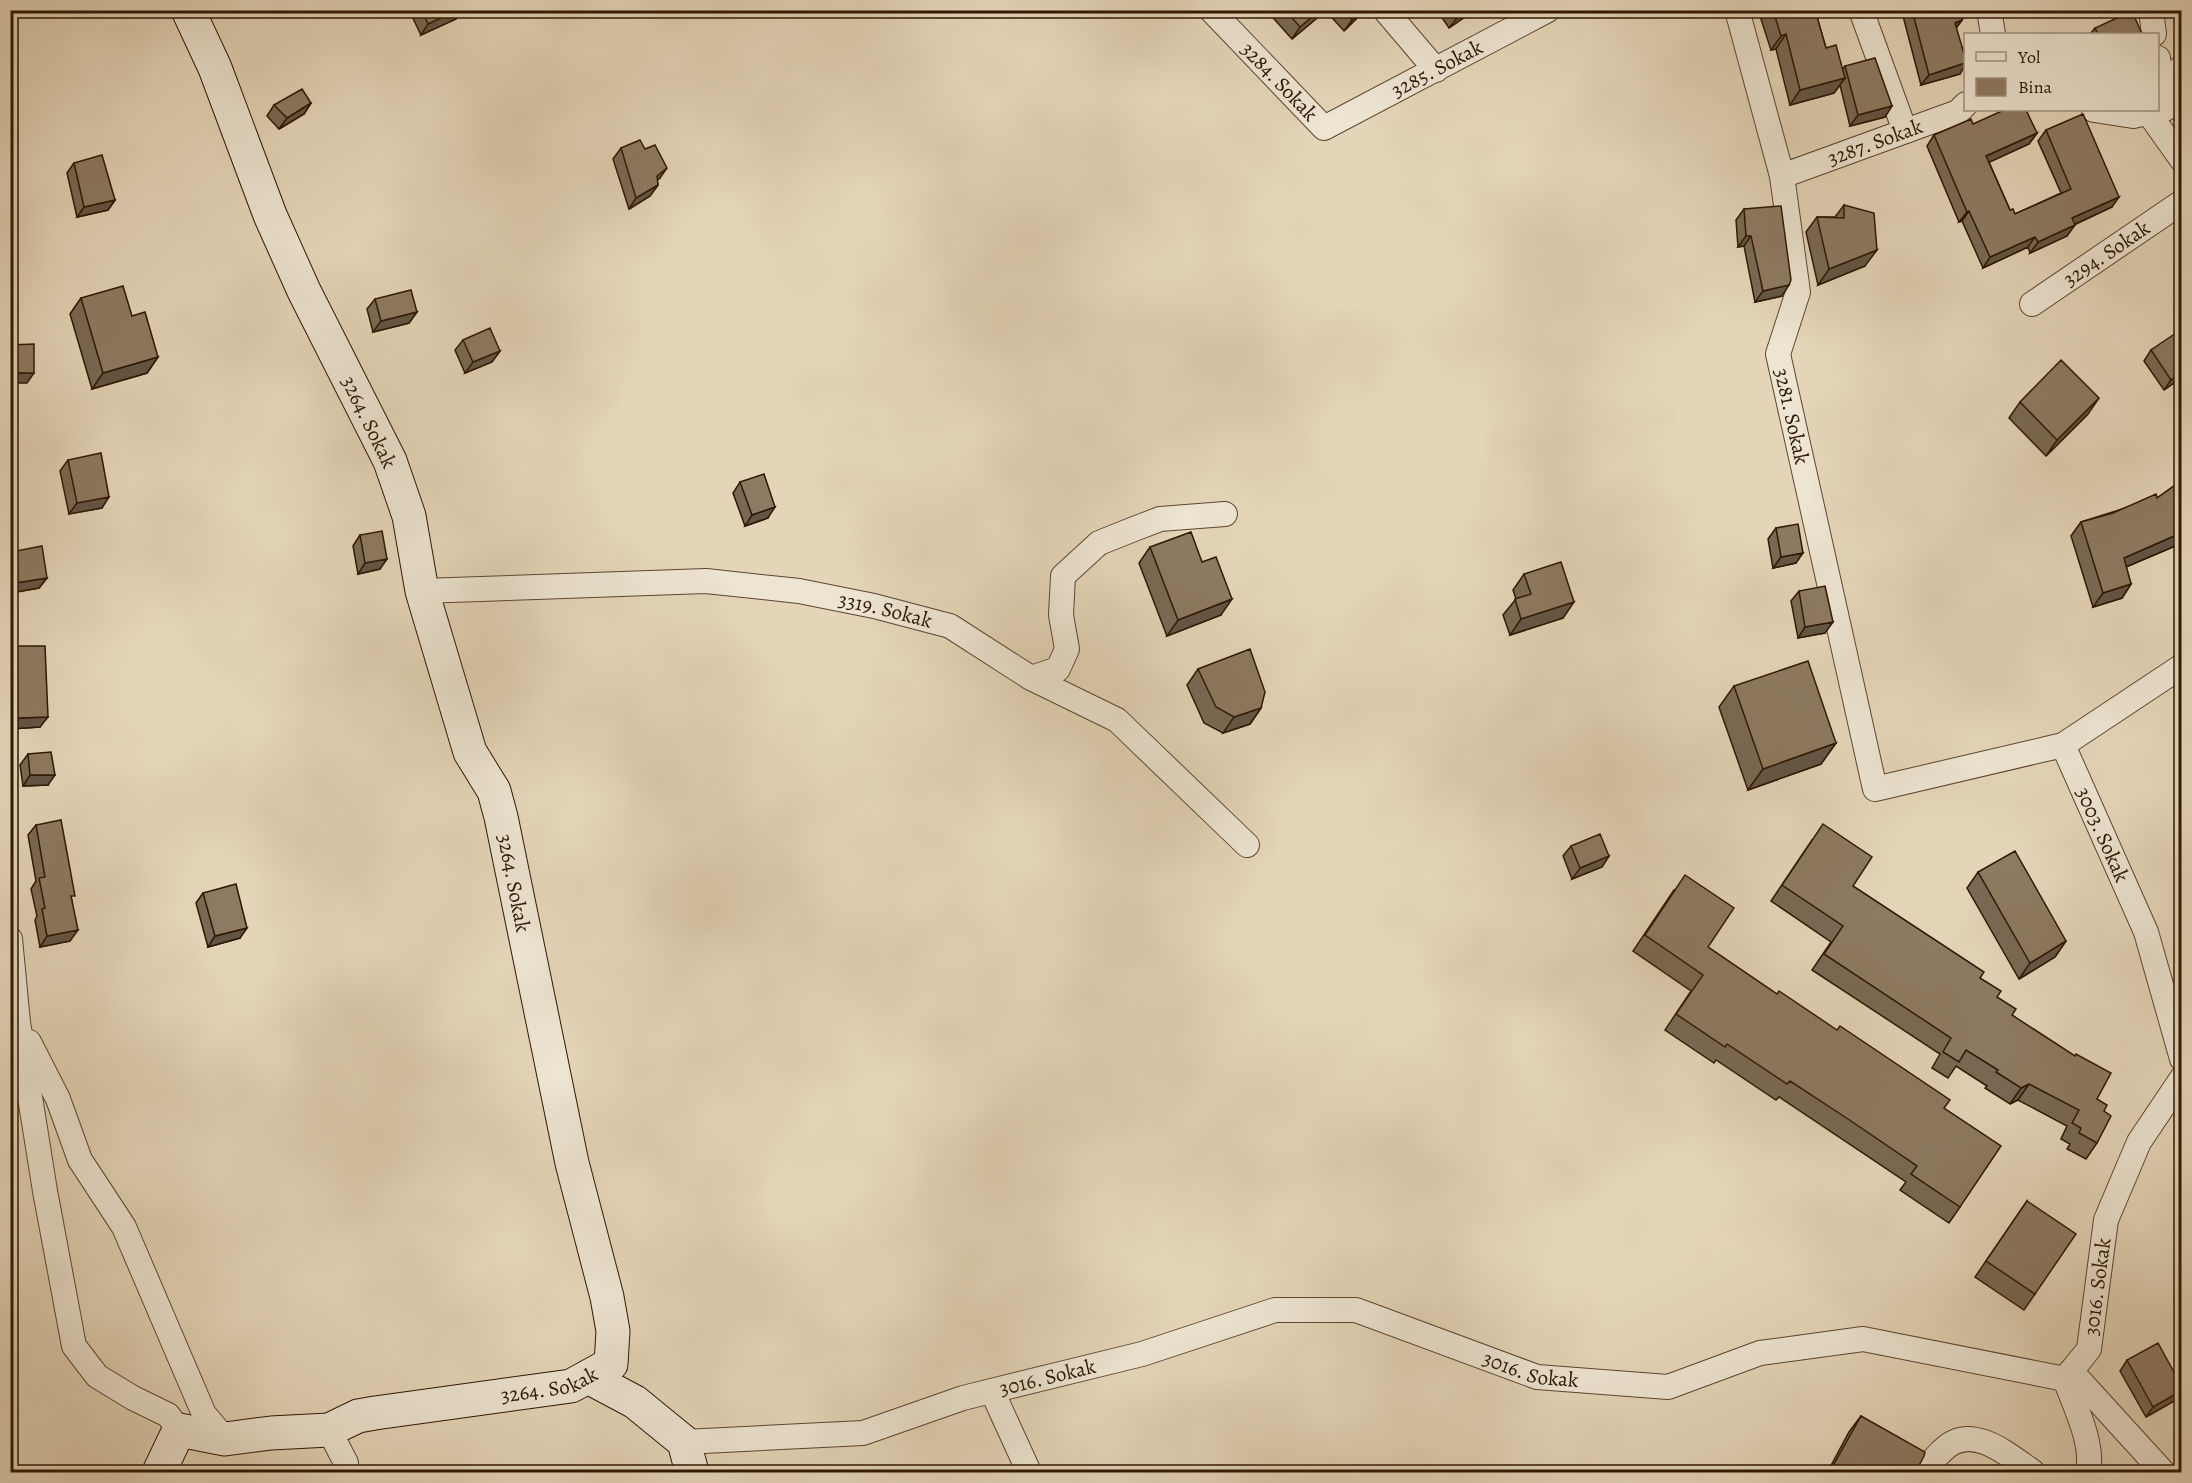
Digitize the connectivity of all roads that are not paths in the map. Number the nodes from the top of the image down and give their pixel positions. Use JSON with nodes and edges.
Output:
{"nodes":[{"id":1,"x":188,"y":10,"type":"edge"},
{"id":2,"x":1211,"y":10,"type":"edge"},
{"id":3,"x":1384,"y":10,"type":"edge"},
{"id":4,"x":1548,"y":10,"type":"edge"},
{"id":5,"x":1737,"y":10,"type":"edge"},
{"id":6,"x":1861,"y":10,"type":"edge"},
{"id":7,"x":1989,"y":10,"type":"edge"},
{"id":8,"x":2151,"y":10,"type":"edge"},
{"id":9,"x":1993,"y":33,"type":"edge"},
{"id":10,"x":2154,"y":33,"type":"edge"},
{"id":11,"x":2181,"y":67,"type":"edge"},
{"id":12,"x":1436,"y":70,"type":"junction"},
{"id":13,"x":2159,"y":72,"type":"edge"},
{"id":14,"x":2161,"y":86,"type":"junction"},
{"id":15,"x":1964,"y":105,"type":"edge"},
{"id":16,"x":2159,"y":110,"type":"edge"},
{"id":17,"x":2100,"y":111,"type":"edge"},
{"id":18,"x":2154,"y":111,"type":"edge"},
{"id":19,"x":2148,"y":112,"type":"junction"},
{"id":20,"x":1324,"y":128,"type":"joint"},
{"id":21,"x":1905,"y":131,"type":"junction"},
{"id":22,"x":2181,"y":160,"type":"edge"},
{"id":23,"x":1782,"y":176,"type":"junction"},
{"id":24,"x":2181,"y":202,"type":"edge"},
{"id":25,"x":2032,"y":304,"type":"dead end"},
{"id":26,"x":1225,"y":514,"type":"dead end"},
{"id":27,"x":422,"y":591,"type":"junction"},
{"id":28,"x":2181,"y":666,"type":"edge"},
{"id":29,"x":1031,"y":678,"type":"junction"},
{"id":30,"x":2063,"y":746,"type":"junction"},
{"id":31,"x":1247,"y":846,"type":"dead end"},
{"id":32,"x":10,"y":939,"type":"edge"},
{"id":33,"x":18,"y":1022,"type":"junction"},
{"id":34,"x":2181,"y":1059,"type":"edge"},
{"id":35,"x":2181,"y":1078,"type":"edge"},
{"id":36,"x":2068,"y":1375,"type":"junction"},
{"id":37,"x":588,"y":1377,"type":"junction"},
{"id":38,"x":992,"y":1391,"type":"junction"},
{"id":39,"x":328,"y":1430,"type":"junction"},
{"id":40,"x":179,"y":1431,"type":"junction"},
{"id":41,"x":225,"y":1439,"type":"junction"},
{"id":42,"x":688,"y":1457,"type":"edge"},
{"id":43,"x":159,"y":1473,"type":"edge"},
{"id":44,"x":346,"y":1473,"type":"edge"},
{"id":45,"x":1029,"y":1473,"type":"edge"},
{"id":46,"x":1927,"y":1473,"type":"edge"},
{"id":47,"x":2033,"y":1473,"type":"edge"},
{"id":48,"x":2088,"y":1473,"type":"edge"},
{"id":49,"x":2163,"y":1473,"type":"edge"}],
"edges":[{"from":1,"to":27,"type":"street","name":"3264. Sokak"},
{"from":2,"to":20,"type":"street","name":"3284. Sokak"},
{"from":3,"to":12,"type":"street"},
{"from":4,"to":12,"type":"street","name":"3285. Sokak"},
{"from":5,"to":23,"type":"street","name":"3281. Sokak"},
{"from":6,"to":21,"type":"street"},
{"from":7,"to":9,"type":"street"},
{"from":8,"to":10,"type":"street"},
{"from":11,"to":14,"type":"street"},
{"from":12,"to":20,"type":"street","name":"3285. Sokak"},
{"from":13,"to":14,"type":"street"},
{"from":14,"to":16,"type":"street"},
{"from":15,"to":21,"type":"street","name":"3287. Sokak"},
{"from":17,"to":19,"type":"street"},
{"from":18,"to":19,"type":"street"},
{"from":19,"to":22,"type":"street"},
{"from":21,"to":23,"type":"street","name":"3287. Sokak"},
{"from":23,"to":30,"type":"street","name":"3281. Sokak"},
{"from":24,"to":25,"type":"street","name":"3294. Sokak"},
{"from":26,"to":29,"type":"street"},
{"from":27,"to":29,"type":"street","name":"3319. Sokak"},
{"from":27,"to":37,"type":"street","name":"3264. Sokak"},
{"from":28,"to":30,"type":"street"},
{"from":29,"to":31,"type":"street","name":"3319. Sokak"},
{"from":30,"to":34,"type":"street","name":"3003. Sokak"},
{"from":32,"to":33,"type":"street"},
{"from":33,"to":40,"type":"street"},
{"from":33,"to":41,"type":"street"},
{"from":35,"to":36,"type":"street","name":"3016. Sokak"},
{"from":36,"to":38,"type":"street","name":"3016. Sokak"},
{"from":36,"to":48,"type":"street"},
{"from":36,"to":49,"type":"street"},
{"from":37,"to":39,"type":"street","name":"3264. Sokak"},
{"from":37,"to":42,"type":"street"},
{"from":38,"to":42,"type":"street","name":"3016. Sokak"},
{"from":38,"to":45,"type":"street"},
{"from":39,"to":41,"type":"street","name":"3264. Sokak"},
{"from":39,"to":44,"type":"street"},
{"from":40,"to":41,"type":"street","name":"3264. Sokak"},
{"from":40,"to":43,"type":"street"},
{"from":46,"to":47,"type":"street"}]}
